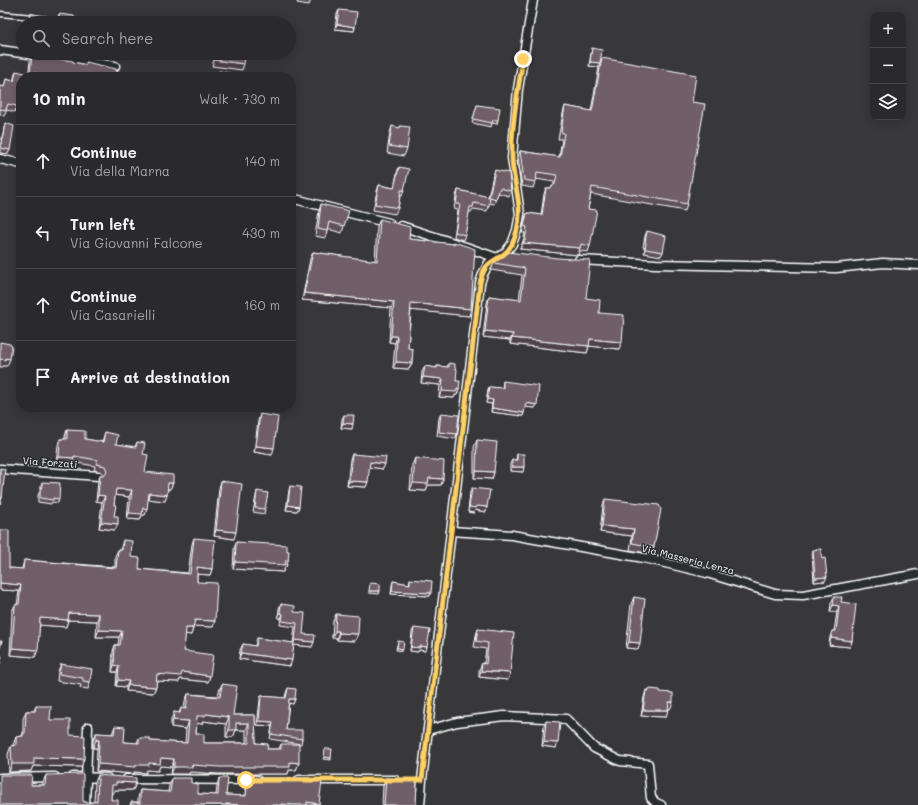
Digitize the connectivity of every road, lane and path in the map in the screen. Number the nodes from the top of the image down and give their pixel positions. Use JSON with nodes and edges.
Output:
{"nodes":[{"id":1,"x":533,"y":0,"type":"edge"},
{"id":2,"x":0,"y":14,"type":"edge"},
{"id":3,"x":25,"y":16,"type":"edge"},
{"id":4,"x":0,"y":50,"type":"edge"},
{"id":5,"x":16,"y":52,"type":"edge"},
{"id":6,"x":72,"y":60,"type":"edge"},
{"id":7,"x":115,"y":66,"type":"dead end"},
{"id":8,"x":0,"y":159,"type":"edge"},
{"id":9,"x":16,"y":163,"type":"edge"},
{"id":10,"x":296,"y":199,"type":"edge"},
{"id":11,"x":505,"y":253,"type":"junction"},
{"id":12,"x":517,"y":255,"type":"edge"},
{"id":13,"x":496,"y":258,"type":"junction"},
{"id":14,"x":570,"y":260,"type":"edge"},
{"id":15,"x":918,"y":265,"type":"edge"},
{"id":16,"x":0,"y":469,"type":"edge"},
{"id":17,"x":99,"y":476,"type":"edge"},
{"id":18,"x":451,"y":531,"type":"junction"},
{"id":19,"x":918,"y":574,"type":"edge"},
{"id":20,"x":88,"y":727,"type":"dead end"},
{"id":21,"x":428,"y":730,"type":"junction"},
{"id":22,"x":85,"y":776,"type":"junction"},
{"id":23,"x":0,"y":778,"type":"edge"},
{"id":24,"x":262,"y":780,"type":"edge"},
{"id":25,"x":294,"y":780,"type":"edge"},
{"id":26,"x":414,"y":780,"type":"junction"},
{"id":27,"x":85,"y":805,"type":"edge"},
{"id":28,"x":420,"y":805,"type":"edge"},
{"id":29,"x":661,"y":805,"type":"edge"}],
"edges":[{"from":1,"to":11,"type":"street"},
{"from":2,"to":3,"type":"lane"},
{"from":4,"to":5,"type":"street"},
{"from":6,"to":7,"type":"street"},
{"from":8,"to":9,"type":"street"},
{"from":10,"to":13,"type":"street"},
{"from":11,"to":12,"type":"street"},
{"from":11,"to":13,"type":"street"},
{"from":13,"to":18,"type":"street"},
{"from":14,"to":15,"type":"street"},
{"from":16,"to":17,"type":"street","name":"Via Forzati"},
{"from":18,"to":19,"type":"street","name":"Via Masseria Lenza"},
{"from":18,"to":21,"type":"street"},
{"from":20,"to":22,"type":"street"},
{"from":21,"to":26,"type":"street"},
{"from":21,"to":29,"type":"street"},
{"from":22,"to":23,"type":"street"},
{"from":22,"to":24,"type":"street"},
{"from":22,"to":27,"type":"street"},
{"from":25,"to":26,"type":"street"},
{"from":26,"to":28,"type":"street"}]}
